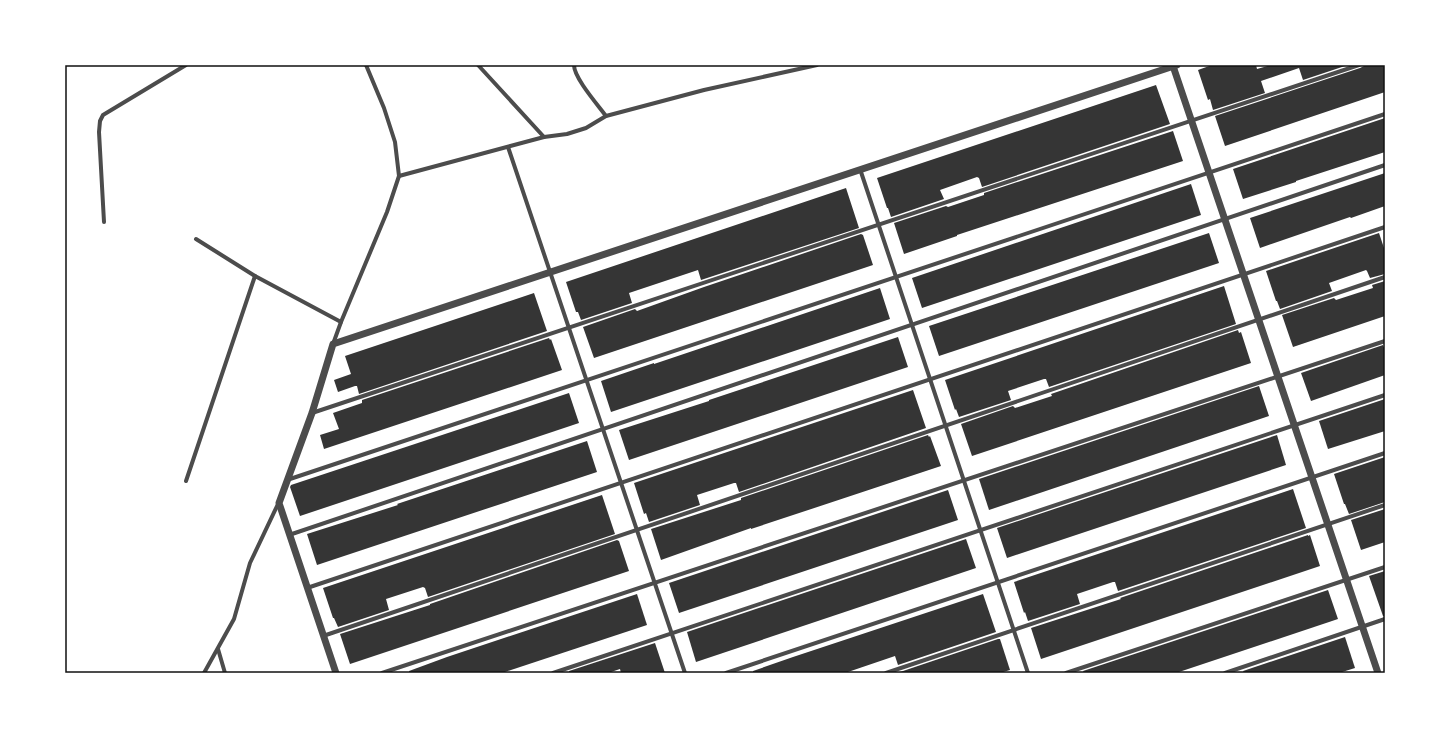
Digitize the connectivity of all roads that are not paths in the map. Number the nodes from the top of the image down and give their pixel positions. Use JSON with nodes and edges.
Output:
{"nodes":[{"id":1,"x":186,"y":65,"type":"edge"},
{"id":2,"x":366,"y":65,"type":"edge"},
{"id":3,"x":478,"y":65,"type":"edge"},
{"id":4,"x":574,"y":65,"type":"edge"},
{"id":5,"x":817,"y":65,"type":"edge"},
{"id":6,"x":1174,"y":65,"type":"edge"},
{"id":7,"x":1359,"y":65,"type":"edge"},
{"id":8,"x":1385,"y":114,"type":"edge"},
{"id":9,"x":606,"y":116,"type":"junction"},
{"id":10,"x":1192,"y":121,"type":"junction"},
{"id":11,"x":544,"y":137,"type":"junction"},
{"id":12,"x":508,"y":147,"type":"junction"},
{"id":13,"x":1385,"y":165,"type":"edge"},
{"id":14,"x":860,"y":170,"type":"junction"},
{"id":15,"x":1209,"y":173,"type":"junction"},
{"id":16,"x":399,"y":176,"type":"junction"},
{"id":17,"x":1225,"y":219,"type":"junction"},
{"id":18,"x":104,"y":222,"type":"dead end"},
{"id":19,"x":879,"y":225,"type":"junction"},
{"id":20,"x":1385,"y":227,"type":"edge"},
{"id":21,"x":196,"y":239,"type":"dead end"},
{"id":22,"x":550,"y":272,"type":"junction"},
{"id":23,"x":1244,"y":274,"type":"junction"},
{"id":24,"x":255,"y":276,"type":"junction"},
{"id":25,"x":896,"y":277,"type":"junction"},
{"id":26,"x":1385,"y":277,"type":"edge"},
{"id":27,"x":1259,"y":320,"type":"junction"},
{"id":28,"x":341,"y":322,"type":"junction"},
{"id":29,"x":912,"y":324,"type":"junction"},
{"id":30,"x":569,"y":328,"type":"junction"},
{"id":31,"x":1385,"y":341,"type":"edge"},
{"id":32,"x":333,"y":344,"type":"junction"},
{"id":33,"x":1278,"y":376,"type":"junction"},
{"id":34,"x":930,"y":379,"type":"junction"},
{"id":35,"x":586,"y":380,"type":"junction"},
{"id":36,"x":1385,"y":395,"type":"edge"},
{"id":37,"x":312,"y":413,"type":"junction"},
{"id":38,"x":1295,"y":425,"type":"junction"},
{"id":39,"x":946,"y":426,"type":"junction"},
{"id":40,"x":603,"y":429,"type":"junction"},
{"id":41,"x":1385,"y":453,"type":"edge"},
{"id":42,"x":1312,"y":477,"type":"junction"},
{"id":43,"x":186,"y":480,"type":"dead end"},
{"id":44,"x":287,"y":480,"type":"junction"},
{"id":45,"x":964,"y":480,"type":"junction"},
{"id":46,"x":621,"y":483,"type":"junction"},
{"id":47,"x":278,"y":503,"type":"junction"},
{"id":48,"x":1385,"y":505,"type":"edge"},
{"id":49,"x":1328,"y":524,"type":"junction"},
{"id":50,"x":637,"y":530,"type":"junction"},
{"id":51,"x":981,"y":530,"type":"junction"},
{"id":52,"x":289,"y":535,"type":"junction"},
{"id":53,"x":1385,"y":567,"type":"edge"},
{"id":54,"x":1347,"y":579,"type":"junction"},
{"id":55,"x":998,"y":582,"type":"junction"},
{"id":56,"x":655,"y":583,"type":"junction"},
{"id":57,"x":307,"y":588,"type":"junction"},
{"id":58,"x":1385,"y":619,"type":"edge"},
{"id":59,"x":1363,"y":626,"type":"junction"},
{"id":60,"x":1014,"y":630,"type":"junction"},
{"id":61,"x":672,"y":633,"type":"junction"},
{"id":62,"x":323,"y":636,"type":"junction"},
{"id":63,"x":218,"y":649,"type":"junction"},
{"id":64,"x":204,"y":673,"type":"edge"},
{"id":65,"x":225,"y":673,"type":"edge"},
{"id":66,"x":336,"y":673,"type":"edge"},
{"id":67,"x":382,"y":673,"type":"edge"},
{"id":68,"x":553,"y":673,"type":"edge"},
{"id":69,"x":685,"y":673,"type":"edge"},
{"id":70,"x":726,"y":673,"type":"edge"},
{"id":71,"x":886,"y":673,"type":"edge"},
{"id":72,"x":1028,"y":673,"type":"edge"},
{"id":73,"x":1066,"y":673,"type":"edge"},
{"id":74,"x":1225,"y":673,"type":"edge"},
{"id":75,"x":1378,"y":673,"type":"edge"}],
"edges":[{"from":1,"to":18,"type":"street"},
{"from":2,"to":16,"type":"street"},
{"from":3,"to":11,"type":"street"},
{"from":4,"to":9,"type":"street"},
{"from":5,"to":9,"type":"street"},
{"from":6,"to":10,"type":"street"},
{"from":6,"to":14,"type":"street"},
{"from":7,"to":10,"type":"street"},
{"from":8,"to":15,"type":"street"},
{"from":9,"to":11,"type":"street"},
{"from":10,"to":15,"type":"street"},
{"from":10,"to":19,"type":"street"},
{"from":11,"to":12,"type":"street"},
{"from":12,"to":16,"type":"street"},
{"from":12,"to":22,"type":"street"},
{"from":13,"to":17,"type":"street"},
{"from":14,"to":19,"type":"street"},
{"from":14,"to":22,"type":"street"},
{"from":15,"to":17,"type":"street"},
{"from":15,"to":25,"type":"street"},
{"from":16,"to":28,"type":"street"},
{"from":17,"to":23,"type":"street"},
{"from":17,"to":29,"type":"street"},
{"from":19,"to":25,"type":"street"},
{"from":19,"to":30,"type":"street"},
{"from":20,"to":23,"type":"street"},
{"from":21,"to":24,"type":"street"},
{"from":22,"to":30,"type":"street"},
{"from":22,"to":32,"type":"street"},
{"from":23,"to":27,"type":"street"},
{"from":23,"to":34,"type":"street"},
{"from":24,"to":28,"type":"street"},
{"from":24,"to":43,"type":"street"},
{"from":25,"to":29,"type":"street"},
{"from":25,"to":35,"type":"street"},
{"from":26,"to":27,"type":"street"},
{"from":27,"to":33,"type":"street"},
{"from":27,"to":39,"type":"street"},
{"from":28,"to":32,"type":"street"},
{"from":29,"to":34,"type":"street"},
{"from":29,"to":40,"type":"street"},
{"from":30,"to":35,"type":"street"},
{"from":30,"to":37,"type":"street"},
{"from":31,"to":33,"type":"street"},
{"from":32,"to":37,"type":"street"},
{"from":33,"to":38,"type":"street"},
{"from":33,"to":45,"type":"street"},
{"from":34,"to":39,"type":"street"},
{"from":34,"to":46,"type":"street"},
{"from":35,"to":40,"type":"street"},
{"from":35,"to":44,"type":"street"},
{"from":36,"to":38,"type":"street"},
{"from":37,"to":44,"type":"street"},
{"from":38,"to":42,"type":"street"},
{"from":38,"to":51,"type":"street"},
{"from":39,"to":45,"type":"street"},
{"from":39,"to":50,"type":"street"},
{"from":40,"to":46,"type":"street"},
{"from":40,"to":52,"type":"street"},
{"from":41,"to":42,"type":"street"},
{"from":42,"to":49,"type":"street"},
{"from":42,"to":55,"type":"street"},
{"from":44,"to":47,"type":"street"},
{"from":45,"to":51,"type":"street"},
{"from":45,"to":56,"type":"street"},
{"from":46,"to":50,"type":"street"},
{"from":46,"to":57,"type":"street"},
{"from":47,"to":52,"type":"street"},
{"from":47,"to":63,"type":"street"},
{"from":48,"to":49,"type":"street"},
{"from":49,"to":54,"type":"street"},
{"from":49,"to":60,"type":"street"},
{"from":50,"to":56,"type":"street"},
{"from":50,"to":62,"type":"street"},
{"from":51,"to":55,"type":"street"},
{"from":51,"to":61,"type":"street"},
{"from":52,"to":57,"type":"street"},
{"from":53,"to":54,"type":"street"},
{"from":54,"to":59,"type":"street"},
{"from":54,"to":73,"type":"street"},
{"from":55,"to":60,"type":"street"},
{"from":55,"to":70,"type":"street"},
{"from":56,"to":61,"type":"street"},
{"from":56,"to":67,"type":"street"},
{"from":57,"to":62,"type":"street"},
{"from":58,"to":59,"type":"street"},
{"from":59,"to":74,"type":"street"},
{"from":59,"to":75,"type":"street"},
{"from":60,"to":71,"type":"street"},
{"from":60,"to":72,"type":"street"},
{"from":61,"to":68,"type":"street"},
{"from":61,"to":69,"type":"street"},
{"from":62,"to":66,"type":"street"},
{"from":63,"to":64,"type":"street"},
{"from":63,"to":65,"type":"street"}]}
